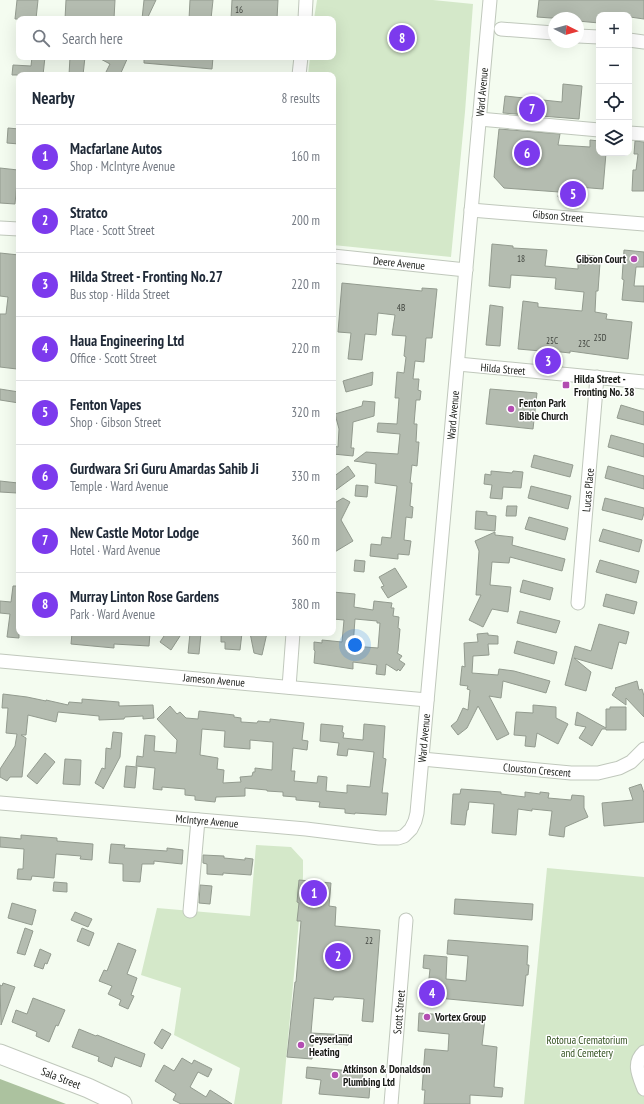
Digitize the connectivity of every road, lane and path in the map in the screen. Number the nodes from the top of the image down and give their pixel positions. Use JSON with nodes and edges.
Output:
{"nodes":[{"id":1,"x":306,"y":0,"type":"edge"},
{"id":2,"x":490,"y":0,"type":"edge"},
{"id":3,"x":305,"y":16,"type":"edge"},
{"id":4,"x":501,"y":28,"type":"dead end"},
{"id":5,"x":548,"y":32,"type":"edge"},
{"id":6,"x":584,"y":37,"type":"edge"},
{"id":7,"x":596,"y":38,"type":"edge"},
{"id":8,"x":632,"y":40,"type":"edge"},
{"id":9,"x":644,"y":42,"type":"edge"},
{"id":10,"x":301,"y":60,"type":"edge"},
{"id":11,"x":299,"y":72,"type":"edge"},
{"id":12,"x":479,"y":119,"type":"junction"},
{"id":13,"x":596,"y":130,"type":"edge"},
{"id":14,"x":632,"y":133,"type":"edge"},
{"id":15,"x":644,"y":134,"type":"edge"},
{"id":16,"x":471,"y":210,"type":"junction"},
{"id":17,"x":644,"y":224,"type":"edge"},
{"id":18,"x":0,"y":228,"type":"edge"},
{"id":19,"x":16,"y":229,"type":"edge"},
{"id":20,"x":336,"y":256,"type":"edge"},
{"id":21,"x":466,"y":270,"type":"junction"},
{"id":22,"x":458,"y":364,"type":"junction"},
{"id":23,"x":597,"y":377,"type":"junction"},
{"id":24,"x":644,"y":382,"type":"edge"},
{"id":25,"x":578,"y":603,"type":"dead end"},
{"id":26,"x":293,"y":636,"type":"edge"},
{"id":27,"x":0,"y":660,"type":"edge"},
{"id":28,"x":289,"y":687,"type":"junction"},
{"id":29,"x":427,"y":700,"type":"junction"},
{"id":30,"x":644,"y":749,"type":"edge"},
{"id":31,"x":422,"y":759,"type":"junction"},
{"id":32,"x":0,"y":803,"type":"edge"},
{"id":33,"x":198,"y":820,"type":"junction"},
{"id":34,"x":411,"y":829,"type":"joint"},
{"id":35,"x":190,"y":911,"type":"dead end"},
{"id":36,"x":406,"y":920,"type":"dead end"},
{"id":37,"x":644,"y":1052,"type":"edge"},
{"id":38,"x":0,"y":1054,"type":"edge"},
{"id":39,"x":644,"y":1088,"type":"edge"},
{"id":40,"x":122,"y":1104,"type":"edge"},
{"id":41,"x":391,"y":1104,"type":"edge"}],
"edges":[{"from":1,"to":3,"type":"street"},
{"from":2,"to":12,"type":"street","name":"Ward Avenue"},
{"from":4,"to":5,"type":"street"},
{"from":6,"to":7,"type":"street"},
{"from":8,"to":9,"type":"street"},
{"from":10,"to":11,"type":"street"},
{"from":12,"to":13,"type":"street"},
{"from":12,"to":16,"type":"street","name":"Ward Avenue"},
{"from":14,"to":15,"type":"street"},
{"from":16,"to":17,"type":"street","name":"Gibson Street"},
{"from":16,"to":21,"type":"street","name":"Ward Avenue"},
{"from":18,"to":19,"type":"street"},
{"from":20,"to":21,"type":"street","name":"Deere Avenue"},
{"from":21,"to":22,"type":"street","name":"Ward Avenue"},
{"from":22,"to":23,"type":"street","name":"Hilda Street"},
{"from":22,"to":29,"type":"street","name":"Ward Avenue"},
{"from":23,"to":24,"type":"street","name":"Hilda Street"},
{"from":23,"to":25,"type":"street","name":"Lucas Place"},
{"from":26,"to":28,"type":"street"},
{"from":27,"to":28,"type":"street","name":"Jameson Avenue"},
{"from":28,"to":29,"type":"street","name":"Jameson Avenue"},
{"from":29,"to":31,"type":"street","name":"Ward Avenue"},
{"from":30,"to":31,"type":"street","name":"Clouston Crescent"},
{"from":31,"to":34,"type":"street","name":"Ward Avenue"},
{"from":32,"to":33,"type":"street","name":"McIntyre Avenue"},
{"from":33,"to":34,"type":"street","name":"McIntyre Avenue"},
{"from":33,"to":35,"type":"street"},
{"from":36,"to":41,"type":"street","name":"Scott Street"},
{"from":37,"to":39,"type":"street"},
{"from":38,"to":40,"type":"highway","name":"Sala Street"}]}
